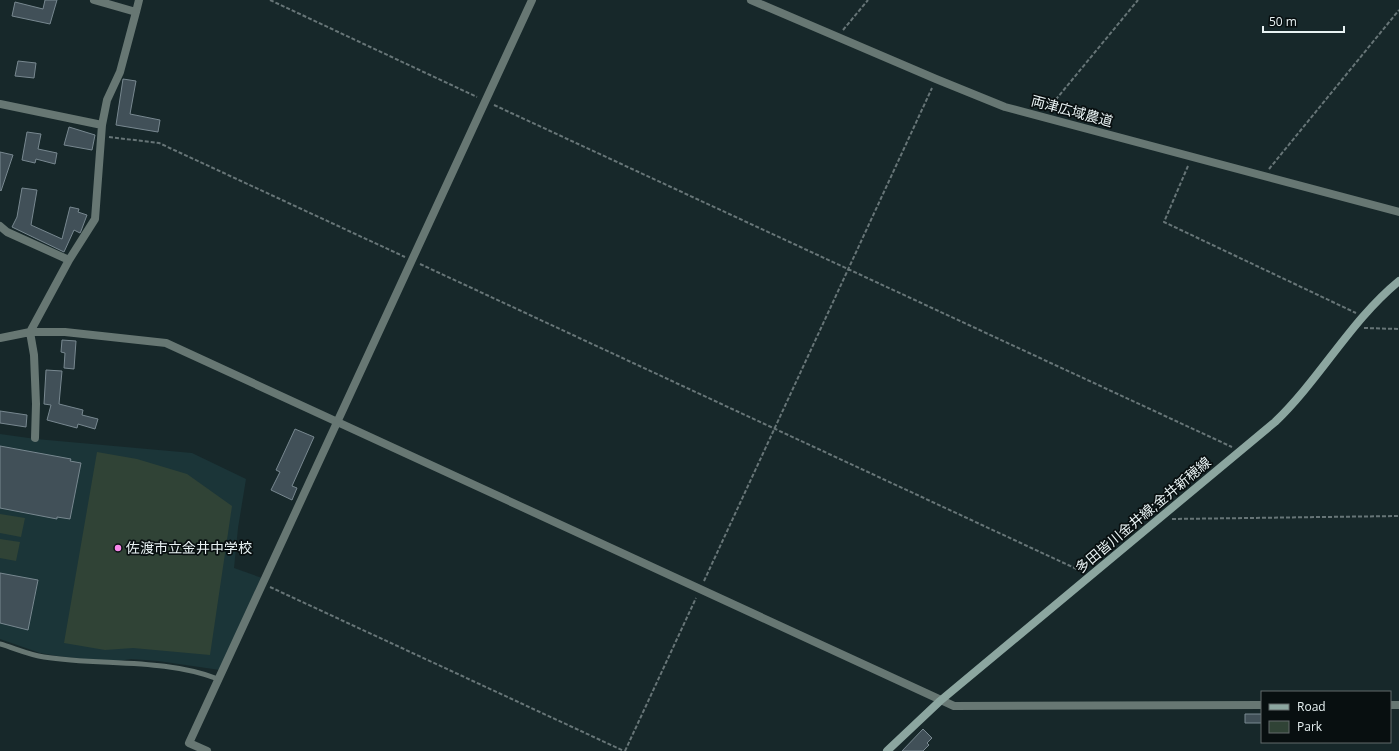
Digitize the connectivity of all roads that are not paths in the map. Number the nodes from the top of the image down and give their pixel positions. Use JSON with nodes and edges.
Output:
{"nodes":[{"id":1,"x":94,"y":0,"type":"edge"},
{"id":2,"x":139,"y":0,"type":"edge"},
{"id":3,"x":532,"y":0,"type":"edge"},
{"id":4,"x":751,"y":0,"type":"edge"},
{"id":5,"x":136,"y":12,"type":"junction"},
{"id":6,"x":0,"y":104,"type":"edge"},
{"id":7,"x":102,"y":125,"type":"junction"},
{"id":8,"x":1399,"y":212,"type":"edge"},
{"id":9,"x":0,"y":226,"type":"edge"},
{"id":10,"x":69,"y":260,"type":"junction"},
{"id":11,"x":1399,"y":281,"type":"edge"},
{"id":12,"x":30,"y":332,"type":"junction"},
{"id":13,"x":0,"y":338,"type":"edge"},
{"id":14,"x":338,"y":422,"type":"junction"},
{"id":15,"x":35,"y":438,"type":"dead end"},
{"id":16,"x":0,"y":644,"type":"edge"},
{"id":17,"x":218,"y":679,"type":"junction"},
{"id":18,"x":940,"y":701,"type":"junction"},
{"id":19,"x":1261,"y":705,"type":"edge"},
{"id":20,"x":207,"y":751,"type":"edge"},
{"id":21,"x":887,"y":751,"type":"edge"}],
"edges":[{"from":1,"to":5,"type":"street"},
{"from":2,"to":5,"type":"street"},
{"from":3,"to":14,"type":"street"},
{"from":4,"to":8,"type":"street","name":"両津広域農道"},
{"from":5,"to":7,"type":"street"},
{"from":6,"to":7,"type":"street"},
{"from":7,"to":10,"type":"street"},
{"from":9,"to":10,"type":"street"},
{"from":10,"to":12,"type":"street"},
{"from":11,"to":18,"type":"main road","name":"多田皆川金井線;金井新穂線"},
{"from":12,"to":13,"type":"street"},
{"from":12,"to":14,"type":"street"},
{"from":12,"to":15,"type":"street"},
{"from":14,"to":17,"type":"street"},
{"from":14,"to":18,"type":"street"},
{"from":16,"to":17,"type":"lane"},
{"from":17,"to":20,"type":"street"},
{"from":18,"to":19,"type":"street"},
{"from":18,"to":21,"type":"main road","name":"多田皆川金井線;金井新穂線"}]}
